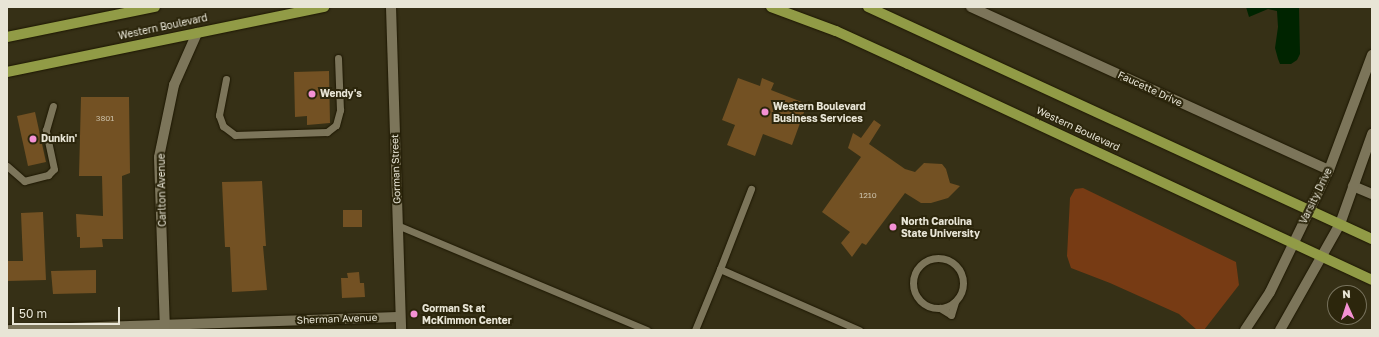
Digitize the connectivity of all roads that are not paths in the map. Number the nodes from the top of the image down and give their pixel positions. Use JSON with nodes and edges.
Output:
{"nodes":[{"id":1,"x":155,"y":7,"type":"edge"},
{"id":2,"x":324,"y":7,"type":"edge"},
{"id":3,"x":391,"y":7,"type":"edge"},
{"id":4,"x":771,"y":7,"type":"edge"},
{"id":5,"x":868,"y":7,"type":"edge"},
{"id":6,"x":972,"y":7,"type":"edge"},
{"id":7,"x":197,"y":33,"type":"junction"},
{"id":8,"x":7,"y":38,"type":"edge"},
{"id":9,"x":1372,"y":55,"type":"edge"},
{"id":10,"x":338,"y":58,"type":"dead end"},
{"id":11,"x":7,"y":72,"type":"edge"},
{"id":12,"x":226,"y":78,"type":"dead end"},
{"id":13,"x":53,"y":106,"type":"dead end"},
{"id":14,"x":1372,"y":134,"type":"edge"},
{"id":15,"x":7,"y":166,"type":"edge"},
{"id":16,"x":1329,"y":170,"type":"junction"},
{"id":17,"x":1353,"y":186,"type":"junction"},
{"id":18,"x":751,"y":189,"type":"dead end"},
{"id":19,"x":1372,"y":194,"type":"edge"},
{"id":20,"x":1309,"y":209,"type":"junction"},
{"id":21,"x":1340,"y":224,"type":"junction"},
{"id":22,"x":397,"y":225,"type":"junction"},
{"id":23,"x":1372,"y":239,"type":"edge"},
{"id":24,"x":1293,"y":243,"type":"junction"},
{"id":25,"x":1321,"y":257,"type":"junction"},
{"id":26,"x":720,"y":269,"type":"junction"},
{"id":27,"x":1372,"y":280,"type":"edge"},
{"id":28,"x":955,"y":302,"type":"joint"},
{"id":29,"x":400,"y":317,"type":"junction"},
{"id":30,"x":276,"y":326,"type":"edge"},
{"id":31,"x":165,"y":327,"type":"edge"},
{"id":32,"x":9,"y":330,"type":"edge"},
{"id":33,"x":401,"y":330,"type":"edge"},
{"id":34,"x":647,"y":330,"type":"edge"},
{"id":35,"x":695,"y":330,"type":"edge"},
{"id":36,"x":859,"y":330,"type":"edge"},
{"id":37,"x":1245,"y":330,"type":"edge"},
{"id":38,"x":1280,"y":330,"type":"edge"}],
"edges":[{"from":1,"to":8,"type":"main road"},
{"from":2,"to":7,"type":"main road","name":"Western Boulevard"},
{"from":3,"to":22,"type":"street","name":"Gorman Street"},
{"from":4,"to":24,"type":"main road","name":"Western Boulevard"},
{"from":5,"to":20,"type":"main road"},
{"from":6,"to":16,"type":"street","name":"Faucette Drive"},
{"from":7,"to":11,"type":"main road","name":"Western Boulevard"},
{"from":7,"to":31,"type":"street","name":"Carlton Avenue"},
{"from":9,"to":16,"type":"street","name":"Varsity Drive"},
{"from":10,"to":12,"type":"lane"},
{"from":13,"to":15,"type":"lane"},
{"from":14,"to":17,"type":"street"},
{"from":16,"to":20,"type":"street","name":"Varsity Drive"},
{"from":17,"to":19,"type":"street"},
{"from":17,"to":21,"type":"street"},
{"from":18,"to":26,"type":"lane"},
{"from":20,"to":21,"type":"main road"},
{"from":20,"to":24,"type":"street","name":"Varsity Drive"},
{"from":21,"to":23,"type":"main road"},
{"from":21,"to":25,"type":"street"},
{"from":22,"to":29,"type":"street","name":"Gorman Street"},
{"from":22,"to":34,"type":"lane"},
{"from":24,"to":25,"type":"main road","name":"Western Boulevard"},
{"from":24,"to":37,"type":"street","name":"Varsity Drive"},
{"from":25,"to":27,"type":"main road","name":"Western Boulevard"},
{"from":25,"to":38,"type":"street"},
{"from":26,"to":35,"type":"lane"},
{"from":26,"to":36,"type":"lane"},
{"from":28,"to":28,"type":"lane"},
{"from":29,"to":30,"type":"street","name":"Sherman Avenue"},
{"from":29,"to":33,"type":"street","name":"Gorman Street"},
{"from":30,"to":31,"type":"street","name":"Sherman Avenue"},
{"from":31,"to":32,"type":"street","name":"Sherman Avenue"}]}
